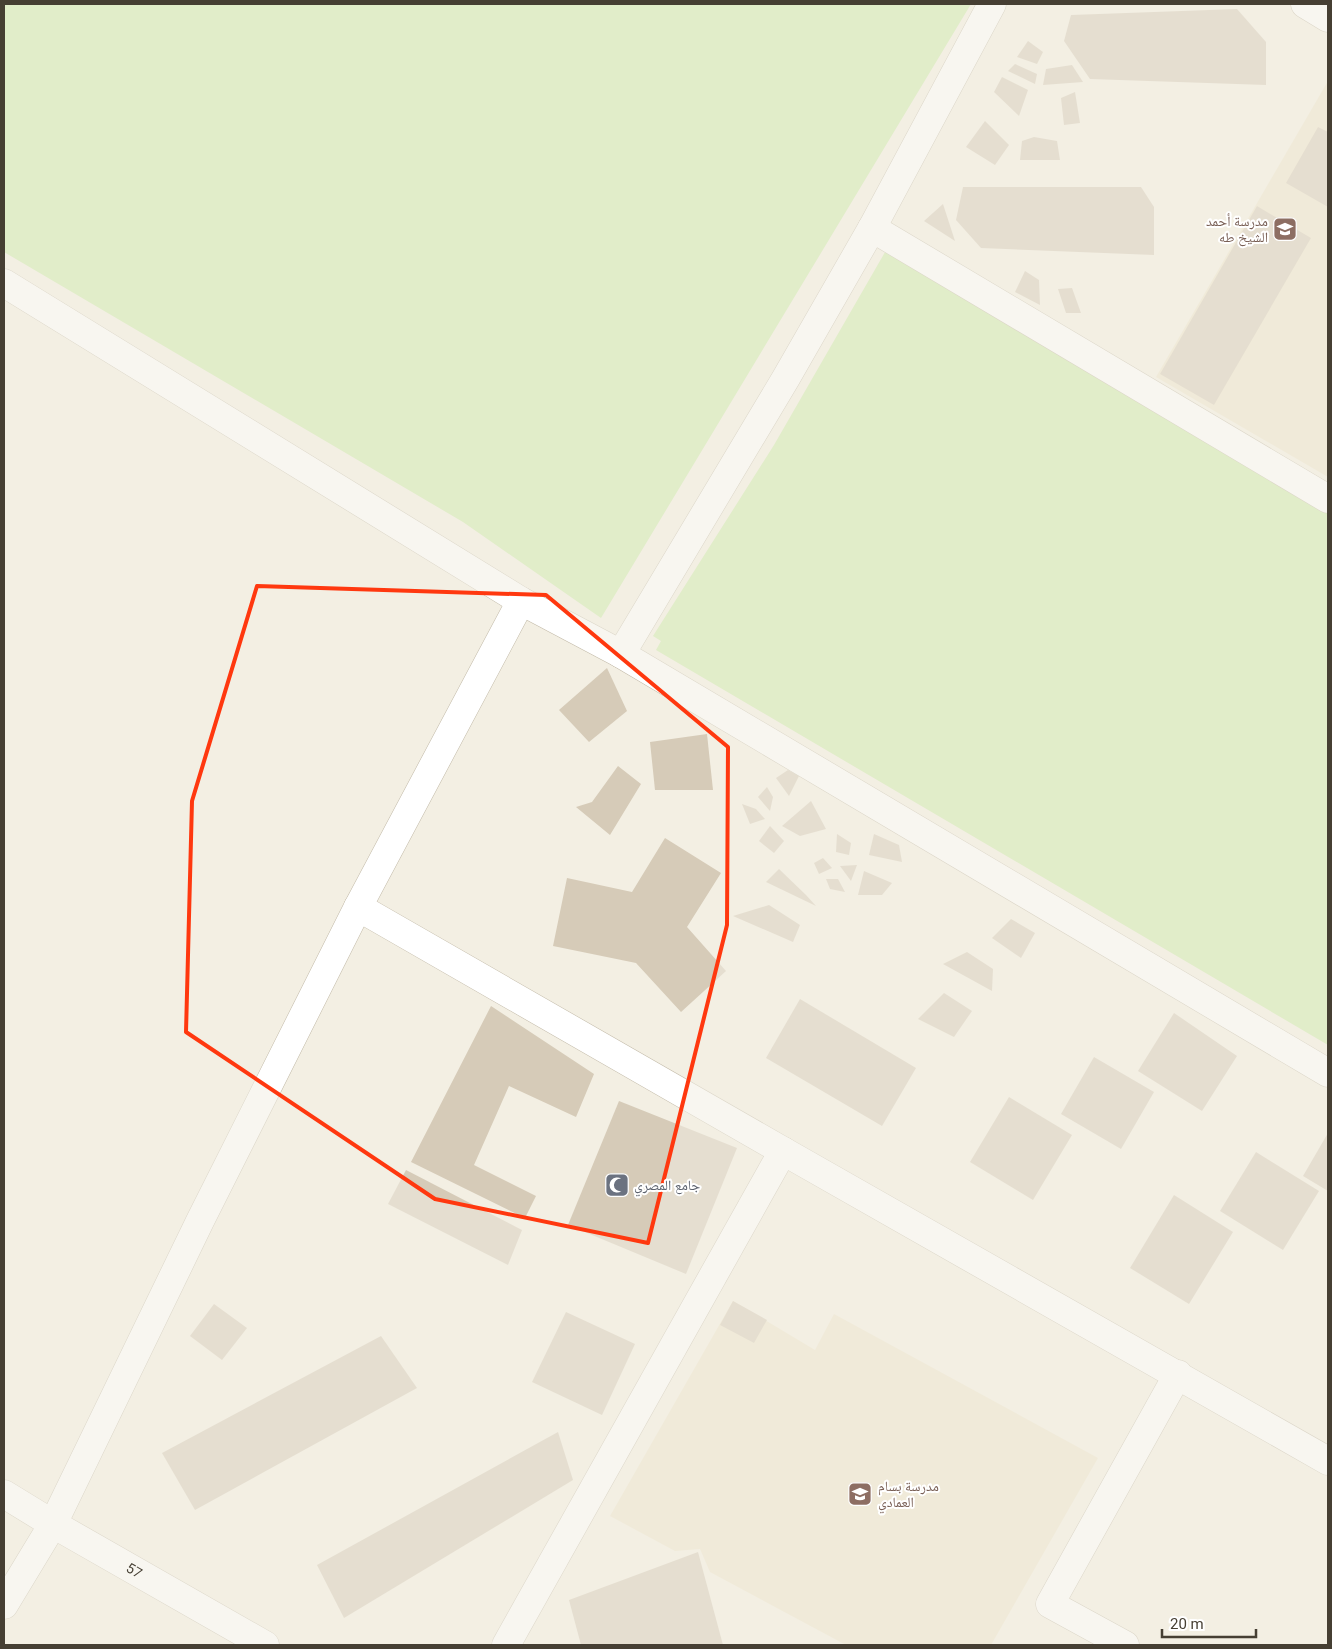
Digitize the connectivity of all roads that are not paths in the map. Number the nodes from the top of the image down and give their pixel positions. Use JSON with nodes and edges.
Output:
{"nodes":[{"id":1,"x":992,"y":4,"type":"edge"},
{"id":2,"x":1305,"y":4,"type":"edge"},
{"id":3,"x":1328,"y":18,"type":"edge"},
{"id":4,"x":872,"y":228,"type":"junction"},
{"id":5,"x":4,"y":283,"type":"edge"},
{"id":6,"x":1328,"y":500,"type":"edge"},
{"id":7,"x":521,"y":601,"type":"junction"},
{"id":8,"x":621,"y":654,"type":"junction"},
{"id":9,"x":358,"y":907,"type":"junction"},
{"id":10,"x":1328,"y":1074,"type":"edge"},
{"id":11,"x":783,"y":1151,"type":"junction"},
{"id":12,"x":1178,"y":1374,"type":"junction"},
{"id":13,"x":1328,"y":1462,"type":"edge"},
{"id":14,"x":4,"y":1494,"type":"edge"},
{"id":15,"x":53,"y":1524,"type":"junction"},
{"id":16,"x":4,"y":1605,"type":"edge"},
{"id":17,"x":265,"y":1645,"type":"edge"},
{"id":18,"x":506,"y":1645,"type":"edge"},
{"id":19,"x":1125,"y":1645,"type":"edge"}],
"edges":[{"from":1,"to":4,"type":"street"},
{"from":2,"to":3,"type":"street"},
{"from":4,"to":6,"type":"street"},
{"from":4,"to":8,"type":"street"},
{"from":5,"to":7,"type":"street"},
{"from":7,"to":8,"type":"street"},
{"from":7,"to":9,"type":"street"},
{"from":8,"to":10,"type":"street"},
{"from":9,"to":11,"type":"street"},
{"from":9,"to":15,"type":"street"},
{"from":11,"to":12,"type":"street"},
{"from":11,"to":18,"type":"street"},
{"from":12,"to":13,"type":"street"},
{"from":12,"to":19,"type":"street"},
{"from":14,"to":15,"type":"street","name":"57"},
{"from":15,"to":16,"type":"street"},
{"from":15,"to":17,"type":"street","name":"57"}]}
